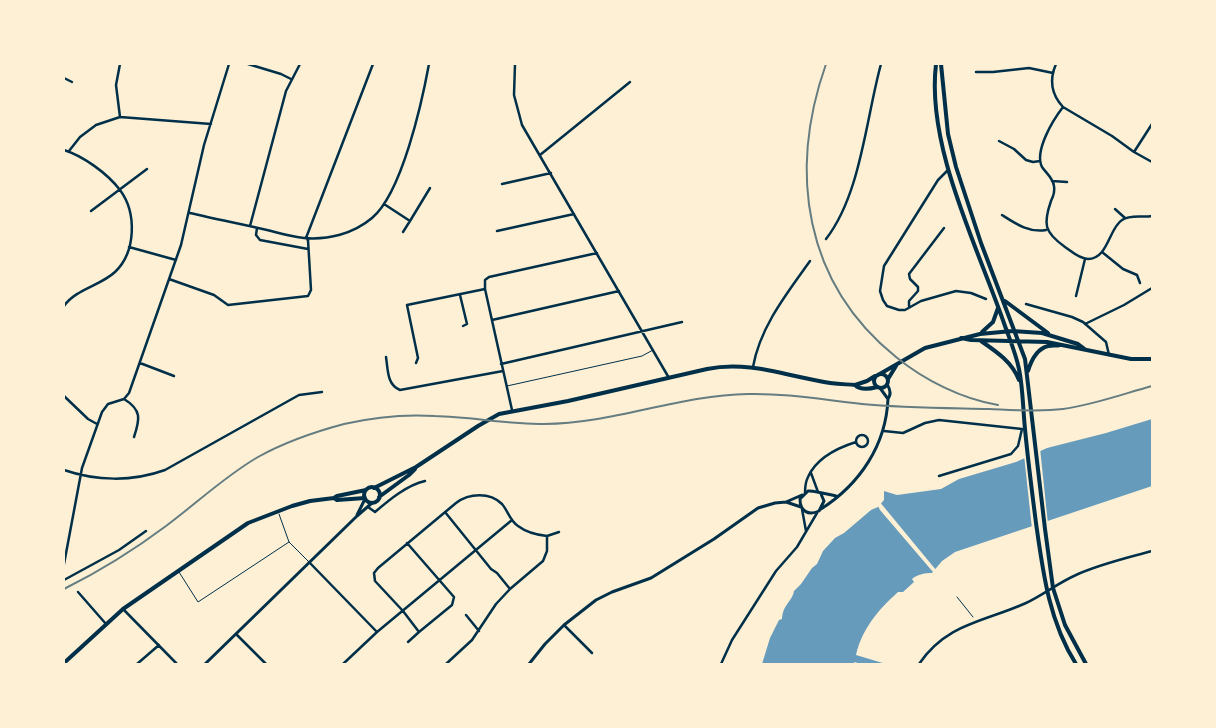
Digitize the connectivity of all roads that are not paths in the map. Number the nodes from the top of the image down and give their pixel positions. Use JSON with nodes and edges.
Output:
{"nodes":[{"id":1,"x":120,"y":64,"type":"edge"},
{"id":2,"x":229,"y":64,"type":"edge"},
{"id":3,"x":248,"y":64,"type":"edge"},
{"id":4,"x":300,"y":64,"type":"edge"},
{"id":5,"x":373,"y":64,"type":"edge"},
{"id":6,"x":429,"y":64,"type":"edge"},
{"id":7,"x":515,"y":64,"type":"edge"},
{"id":8,"x":881,"y":64,"type":"edge"},
{"id":9,"x":936,"y":64,"type":"edge"},
{"id":10,"x":941,"y":64,"type":"edge"},
{"id":11,"x":1056,"y":64,"type":"edge"},
{"id":12,"x":976,"y":72,"type":"dead end"},
{"id":13,"x":1052,"y":73,"type":"junction"},
{"id":14,"x":64,"y":78,"type":"edge"},
{"id":15,"x":291,"y":79,"type":"junction"},
{"id":16,"x":72,"y":82,"type":"dead end"},
{"id":17,"x":630,"y":82,"type":"dead end"},
{"id":18,"x":1063,"y":107,"type":"junction"},
{"id":19,"x":120,"y":118,"type":"junction"},
{"id":20,"x":210,"y":124,"type":"junction"},
{"id":21,"x":1152,"y":124,"type":"edge"},
{"id":22,"x":999,"y":141,"type":"dead end"},
{"id":23,"x":64,"y":150,"type":"edge"},
{"id":24,"x":69,"y":151,"type":"junction"},
{"id":25,"x":1134,"y":152,"type":"junction"},
{"id":26,"x":540,"y":155,"type":"junction"},
{"id":27,"x":1040,"y":161,"type":"junction"},
{"id":28,"x":1152,"y":162,"type":"edge"},
{"id":29,"x":147,"y":169,"type":"dead end"},
{"id":30,"x":948,"y":170,"type":"junction"},
{"id":31,"x":551,"y":174,"type":"junction"},
{"id":32,"x":1052,"y":181,"type":"junction"},
{"id":33,"x":1066,"y":182,"type":"dead end"},
{"id":34,"x":502,"y":184,"type":"dead end"},
{"id":35,"x":430,"y":188,"type":"dead end"},
{"id":36,"x":120,"y":190,"type":"junction"},
{"id":37,"x":384,"y":204,"type":"junction"},
{"id":38,"x":1115,"y":209,"type":"dead end"},
{"id":39,"x":91,"y":211,"type":"dead end"},
{"id":40,"x":190,"y":213,"type":"junction"},
{"id":41,"x":575,"y":214,"type":"junction"},
{"id":42,"x":1002,"y":215,"type":"dead end"},
{"id":43,"x":1152,"y":216,"type":"edge"},
{"id":44,"x":1125,"y":218,"type":"junction"},
{"id":45,"x":410,"y":221,"type":"junction"},
{"id":46,"x":250,"y":226,"type":"junction"},
{"id":47,"x":257,"y":228,"type":"junction"},
{"id":48,"x":944,"y":228,"type":"dead end"},
{"id":49,"x":1047,"y":230,"type":"junction"},
{"id":50,"x":497,"y":231,"type":"dead end"},
{"id":51,"x":403,"y":232,"type":"dead end"},
{"id":52,"x":306,"y":238,"type":"junction"},
{"id":53,"x":826,"y":239,"type":"dead end"},
{"id":54,"x":130,"y":247,"type":"junction"},
{"id":55,"x":308,"y":249,"type":"junction"},
{"id":56,"x":1102,"y":251,"type":"junction"},
{"id":57,"x":597,"y":253,"type":"junction"},
{"id":58,"x":1085,"y":259,"type":"junction"},
{"id":59,"x":176,"y":260,"type":"junction"},
{"id":60,"x":810,"y":261,"type":"dead end"},
{"id":61,"x":169,"y":279,"type":"junction"},
{"id":62,"x":1140,"y":283,"type":"dead end"},
{"id":63,"x":1152,"y":288,"type":"edge"},
{"id":64,"x":485,"y":289,"type":"junction"},
{"id":65,"x":620,"y":292,"type":"junction"},
{"id":66,"x":460,"y":295,"type":"junction"},
{"id":67,"x":1076,"y":296,"type":"dead end"},
{"id":68,"x":986,"y":299,"type":"dead end"},
{"id":69,"x":1004,"y":299,"type":"junction"},
{"id":70,"x":1026,"y":304,"type":"dead end"},
{"id":71,"x":64,"y":306,"type":"edge"},
{"id":72,"x":998,"y":306,"type":"junction"},
{"id":73,"x":909,"y":307,"type":"junction"},
{"id":74,"x":492,"y":320,"type":"junction"},
{"id":75,"x":682,"y":322,"type":"dead end"},
{"id":76,"x":1085,"y":324,"type":"junction"},
{"id":77,"x":463,"y":326,"type":"dead end"},
{"id":78,"x":1007,"y":331,"type":"junction"},
{"id":79,"x":1014,"y":331,"type":"junction"},
{"id":80,"x":643,"y":332,"type":"junction"},
{"id":81,"x":980,"y":334,"type":"junction"},
{"id":82,"x":1050,"y":334,"type":"junction"},
{"id":83,"x":961,"y":338,"type":"junction"},
{"id":84,"x":1014,"y":339,"type":"junction"},
{"id":85,"x":979,"y":340,"type":"junction"},
{"id":86,"x":1061,"y":345,"type":"junction"},
{"id":87,"x":653,"y":350,"type":"junction"},
{"id":88,"x":1086,"y":350,"type":"junction"},
{"id":89,"x":1109,"y":355,"type":"junction"},
{"id":90,"x":386,"y":357,"type":"dead end"},
{"id":91,"x":1152,"y":359,"type":"edge"},
{"id":92,"x":140,"y":363,"type":"junction"},
{"id":93,"x":416,"y":363,"type":"dead end"},
{"id":94,"x":501,"y":364,"type":"junction"},
{"id":95,"x":896,"y":366,"type":"junction"},
{"id":96,"x":753,"y":367,"type":"junction"},
{"id":97,"x":503,"y":371,"type":"junction"},
{"id":98,"x":1027,"y":373,"type":"junction"},
{"id":99,"x":877,"y":375,"type":"junction"},
{"id":100,"x":174,"y":376,"type":"dead end"},
{"id":101,"x":669,"y":378,"type":"junction"},
{"id":102,"x":888,"y":382,"type":"junction"},
{"id":103,"x":1020,"y":382,"type":"junction"},
{"id":104,"x":855,"y":385,"type":"junction"},
{"id":105,"x":506,"y":386,"type":"junction"},
{"id":106,"x":879,"y":388,"type":"junction"},
{"id":107,"x":322,"y":392,"type":"dead end"},
{"id":108,"x":64,"y":396,"type":"edge"},
{"id":109,"x":124,"y":398,"type":"junction"},
{"id":110,"x":888,"y":399,"type":"junction"},
{"id":111,"x":512,"y":410,"type":"junction"},
{"id":112,"x":97,"y":424,"type":"junction"},
{"id":113,"x":884,"y":431,"type":"junction"},
{"id":114,"x":134,"y":437,"type":"dead end"},
{"id":115,"x":856,"y":442,"type":"junction"},
{"id":116,"x":416,"y":468,"type":"junction"},
{"id":117,"x":64,"y":470,"type":"edge"},
{"id":118,"x":811,"y":473,"type":"junction"},
{"id":119,"x":81,"y":474,"type":"junction"},
{"id":120,"x":939,"y":476,"type":"dead end"},
{"id":121,"x":425,"y":480,"type":"dead end"},
{"id":122,"x":374,"y":488,"type":"junction"},
{"id":123,"x":366,"y":490,"type":"junction"},
{"id":124,"x":820,"y":493,"type":"junction"},
{"id":125,"x":803,"y":494,"type":"junction"},
{"id":126,"x":836,"y":496,"type":"junction"},
{"id":127,"x":379,"y":497,"type":"junction"},
{"id":128,"x":334,"y":498,"type":"junction"},
{"id":129,"x":365,"y":499,"type":"junction"},
{"id":130,"x":372,"y":502,"type":"junction"},
{"id":131,"x":786,"y":502,"type":"junction"},
{"id":132,"x":368,"y":507,"type":"junction"},
{"id":133,"x":802,"y":508,"type":"junction"},
{"id":134,"x":821,"y":509,"type":"junction"},
{"id":135,"x":278,"y":511,"type":"junction"},
{"id":136,"x":445,"y":512,"type":"junction"},
{"id":137,"x":817,"y":513,"type":"junction"},
{"id":138,"x":357,"y":516,"type":"junction"},
{"id":139,"x":512,"y":520,"type":"junction"},
{"id":140,"x":146,"y":531,"type":"dead end"},
{"id":141,"x":806,"y":531,"type":"junction"},
{"id":142,"x":559,"y":532,"type":"dead end"},
{"id":143,"x":547,"y":536,"type":"junction"},
{"id":144,"x":289,"y":542,"type":"junction"},
{"id":145,"x":407,"y":543,"type":"junction"},
{"id":146,"x":475,"y":551,"type":"junction"},
{"id":147,"x":1152,"y":551,"type":"edge"},
{"id":148,"x":309,"y":562,"type":"junction"},
{"id":149,"x":64,"y":564,"type":"edge"},
{"id":150,"x":177,"y":570,"type":"junction"},
{"id":151,"x":64,"y":580,"type":"edge"},
{"id":152,"x":440,"y":580,"type":"junction"},
{"id":153,"x":510,"y":589,"type":"junction"},
{"id":154,"x":78,"y":592,"type":"dead end"},
{"id":155,"x":956,"y":597,"type":"dead end"},
{"id":156,"x":123,"y":609,"type":"junction"},
{"id":157,"x":403,"y":611,"type":"junction"},
{"id":158,"x":466,"y":615,"type":"dead end"},
{"id":159,"x":973,"y":617,"type":"dead end"},
{"id":160,"x":106,"y":624,"type":"junction"},
{"id":161,"x":564,"y":625,"type":"junction"},
{"id":162,"x":479,"y":630,"type":"junction"},
{"id":163,"x":378,"y":632,"type":"junction"},
{"id":164,"x":419,"y":632,"type":"junction"},
{"id":165,"x":236,"y":634,"type":"junction"},
{"id":166,"x":408,"y":642,"type":"dead end"},
{"id":167,"x":159,"y":645,"type":"junction"},
{"id":168,"x":592,"y":653,"type":"dead end"},
{"id":169,"x":64,"y":662,"type":"edge"},
{"id":170,"x":137,"y":664,"type":"edge"},
{"id":171,"x":177,"y":664,"type":"edge"},
{"id":172,"x":205,"y":664,"type":"edge"},
{"id":173,"x":266,"y":664,"type":"edge"},
{"id":174,"x":343,"y":664,"type":"edge"},
{"id":175,"x":446,"y":664,"type":"edge"},
{"id":176,"x":529,"y":664,"type":"edge"},
{"id":177,"x":721,"y":664,"type":"edge"},
{"id":178,"x":919,"y":664,"type":"edge"},
{"id":179,"x":1076,"y":664,"type":"edge"},
{"id":180,"x":1086,"y":664,"type":"edge"}],
"edges":[{"from":1,"to":19,"type":"street"},
{"from":2,"to":20,"type":"street"},
{"from":3,"to":15,"type":"street"},
{"from":4,"to":15,"type":"street"},
{"from":5,"to":52,"type":"street"},
{"from":6,"to":37,"type":"street"},
{"from":7,"to":26,"type":"street"},
{"from":8,"to":53,"type":"street"},
{"from":9,"to":30,"type":"main road"},
{"from":10,"to":69,"type":"main road"},
{"from":11,"to":13,"type":"street"},
{"from":12,"to":13,"type":"street"},
{"from":13,"to":18,"type":"street"},
{"from":14,"to":16,"type":"street"},
{"from":15,"to":46,"type":"street"},
{"from":17,"to":26,"type":"street"},
{"from":18,"to":25,"type":"street"},
{"from":18,"to":27,"type":"street"},
{"from":19,"to":20,"type":"street"},
{"from":19,"to":24,"type":"street"},
{"from":20,"to":40,"type":"street"},
{"from":21,"to":25,"type":"street"},
{"from":22,"to":27,"type":"street"},
{"from":23,"to":24,"type":"street"},
{"from":24,"to":36,"type":"street"},
{"from":25,"to":28,"type":"street"},
{"from":26,"to":31,"type":"street"},
{"from":27,"to":32,"type":"street"},
{"from":29,"to":36,"type":"street"},
{"from":30,"to":72,"type":"main road"},
{"from":30,"to":73,"type":"street"},
{"from":31,"to":34,"type":"street"},
{"from":31,"to":41,"type":"street"},
{"from":32,"to":33,"type":"street"},
{"from":32,"to":49,"type":"street"},
{"from":35,"to":45,"type":"street"},
{"from":36,"to":39,"type":"street"},
{"from":36,"to":54,"type":"street"},
{"from":37,"to":45,"type":"street"},
{"from":37,"to":52,"type":"street"},
{"from":38,"to":44,"type":"street"},
{"from":40,"to":46,"type":"street"},
{"from":40,"to":59,"type":"street"},
{"from":41,"to":50,"type":"street"},
{"from":41,"to":57,"type":"street"},
{"from":42,"to":49,"type":"street"},
{"from":43,"to":44,"type":"street"},
{"from":44,"to":56,"type":"street"},
{"from":45,"to":51,"type":"street"},
{"from":46,"to":47,"type":"street"},
{"from":47,"to":52,"type":"street"},
{"from":47,"to":55,"type":"street"},
{"from":48,"to":73,"type":"street"},
{"from":49,"to":58,"type":"street"},
{"from":52,"to":55,"type":"street"},
{"from":54,"to":59,"type":"street"},
{"from":54,"to":71,"type":"street"},
{"from":55,"to":61,"type":"street"},
{"from":56,"to":58,"type":"street"},
{"from":56,"to":62,"type":"street"},
{"from":57,"to":64,"type":"street"},
{"from":57,"to":65,"type":"street"},
{"from":58,"to":67,"type":"street"},
{"from":59,"to":61,"type":"street"},
{"from":60,"to":96,"type":"street"},
{"from":61,"to":92,"type":"street"},
{"from":63,"to":76,"type":"street"},
{"from":64,"to":66,"type":"street"},
{"from":64,"to":74,"type":"street"},
{"from":65,"to":74,"type":"street"},
{"from":65,"to":80,"type":"street"},
{"from":66,"to":77,"type":"street"},
{"from":66,"to":93,"type":"street"},
{"from":68,"to":73,"type":"street"},
{"from":69,"to":79,"type":"main road"},
{"from":69,"to":82,"type":"main road"},
{"from":70,"to":76,"type":"street"},
{"from":72,"to":78,"type":"main road"},
{"from":72,"to":81,"type":"main road"},
{"from":74,"to":94,"type":"street"},
{"from":75,"to":80,"type":"street"},
{"from":76,"to":89,"type":"street"},
{"from":78,"to":79,"type":"main road"},
{"from":78,"to":81,"type":"main road"},
{"from":78,"to":84,"type":"main road"},
{"from":79,"to":82,"type":"main road"},
{"from":79,"to":84,"type":"main road"},
{"from":80,"to":87,"type":"street"},
{"from":80,"to":94,"type":"street"},
{"from":81,"to":83,"type":"main road"},
{"from":82,"to":88,"type":"main road"},
{"from":83,"to":85,"type":"main road"},
{"from":83,"to":95,"type":"main road"},
{"from":84,"to":85,"type":"main road"},
{"from":84,"to":86,"type":"main road"},
{"from":84,"to":98,"type":"main road"},
{"from":84,"to":103,"type":"main road"},
{"from":85,"to":103,"type":"main road"},
{"from":86,"to":88,"type":"main road"},
{"from":86,"to":98,"type":"main road"},
{"from":87,"to":101,"type":"street"},
{"from":87,"to":105,"type":"lane"},
{"from":88,"to":89,"type":"main road"},
{"from":89,"to":91,"type":"main road"},
{"from":90,"to":97,"type":"street"},
{"from":92,"to":100,"type":"street"},
{"from":92,"to":109,"type":"street"},
{"from":94,"to":97,"type":"street"},
{"from":95,"to":99,"type":"main road"},
{"from":95,"to":102,"type":"main road"},
{"from":96,"to":101,"type":"main road"},
{"from":96,"to":104,"type":"main road"},
{"from":97,"to":105,"type":"street"},
{"from":98,"to":180,"type":"main road"},
{"from":99,"to":102,"type":"main road"},
{"from":99,"to":104,"type":"main road"},
{"from":99,"to":106,"type":"main road"},
{"from":101,"to":111,"type":"main road"},
{"from":102,"to":106,"type":"main road"},
{"from":102,"to":110,"type":"street"},
{"from":103,"to":179,"type":"main road"},
{"from":104,"to":106,"type":"main road"},
{"from":105,"to":111,"type":"street"},
{"from":106,"to":110,"type":"street"},
{"from":107,"to":119,"type":"street"},
{"from":108,"to":112,"type":"street"},
{"from":109,"to":112,"type":"street"},
{"from":109,"to":114,"type":"street"},
{"from":110,"to":113,"type":"street"},
{"from":111,"to":116,"type":"main road"},
{"from":112,"to":119,"type":"street"},
{"from":113,"to":120,"type":"street"},
{"from":113,"to":126,"type":"street"},
{"from":115,"to":115,"type":"street"},
{"from":115,"to":118,"type":"street"},
{"from":116,"to":122,"type":"main road"},
{"from":116,"to":127,"type":"main road"},
{"from":117,"to":119,"type":"street"},
{"from":118,"to":124,"type":"street"},
{"from":118,"to":125,"type":"street"},
{"from":119,"to":149,"type":"street"},
{"from":121,"to":132,"type":"street"},
{"from":122,"to":123,"type":"main road"},
{"from":122,"to":127,"type":"main road"},
{"from":123,"to":128,"type":"main road"},
{"from":123,"to":129,"type":"main road"},
{"from":124,"to":125,"type":"street"},
{"from":124,"to":126,"type":"street"},
{"from":124,"to":134,"type":"street"},
{"from":125,"to":131,"type":"street"},
{"from":125,"to":133,"type":"street"},
{"from":126,"to":134,"type":"street"},
{"from":127,"to":130,"type":"main road"},
{"from":128,"to":129,"type":"main road"},
{"from":128,"to":135,"type":"main road"},
{"from":129,"to":130,"type":"main road"},
{"from":129,"to":138,"type":"street"},
{"from":130,"to":132,"type":"street"},
{"from":131,"to":133,"type":"street"},
{"from":131,"to":161,"type":"street"},
{"from":132,"to":138,"type":"street"},
{"from":133,"to":137,"type":"street"},
{"from":133,"to":141,"type":"street"},
{"from":134,"to":137,"type":"street"},
{"from":135,"to":144,"type":"lane"},
{"from":135,"to":150,"type":"main road"},
{"from":136,"to":139,"type":"street"},
{"from":136,"to":145,"type":"street"},
{"from":136,"to":146,"type":"street"},
{"from":137,"to":141,"type":"street"},
{"from":138,"to":148,"type":"street"},
{"from":139,"to":143,"type":"street"},
{"from":139,"to":146,"type":"street"},
{"from":140,"to":151,"type":"street"},
{"from":141,"to":177,"type":"street"},
{"from":142,"to":143,"type":"street"},
{"from":143,"to":153,"type":"street"},
{"from":144,"to":148,"type":"lane"},
{"from":144,"to":150,"type":"lane"},
{"from":145,"to":152,"type":"street"},
{"from":145,"to":157,"type":"street"},
{"from":146,"to":152,"type":"street"},
{"from":146,"to":153,"type":"street"},
{"from":147,"to":178,"type":"street"},
{"from":148,"to":163,"type":"street"},
{"from":148,"to":165,"type":"street"},
{"from":150,"to":156,"type":"main road"},
{"from":152,"to":157,"type":"street"},
{"from":152,"to":164,"type":"street"},
{"from":153,"to":162,"type":"street"},
{"from":154,"to":160,"type":"street"},
{"from":155,"to":159,"type":"lane"},
{"from":156,"to":160,"type":"main road"},
{"from":156,"to":167,"type":"street"},
{"from":157,"to":163,"type":"street"},
{"from":157,"to":164,"type":"street"},
{"from":158,"to":162,"type":"street"},
{"from":160,"to":169,"type":"main road"},
{"from":161,"to":168,"type":"street"},
{"from":161,"to":176,"type":"street"},
{"from":162,"to":175,"type":"street"},
{"from":163,"to":174,"type":"street"},
{"from":164,"to":166,"type":"street"},
{"from":165,"to":172,"type":"street"},
{"from":165,"to":173,"type":"street"},
{"from":167,"to":170,"type":"street"},
{"from":167,"to":171,"type":"street"}]}
